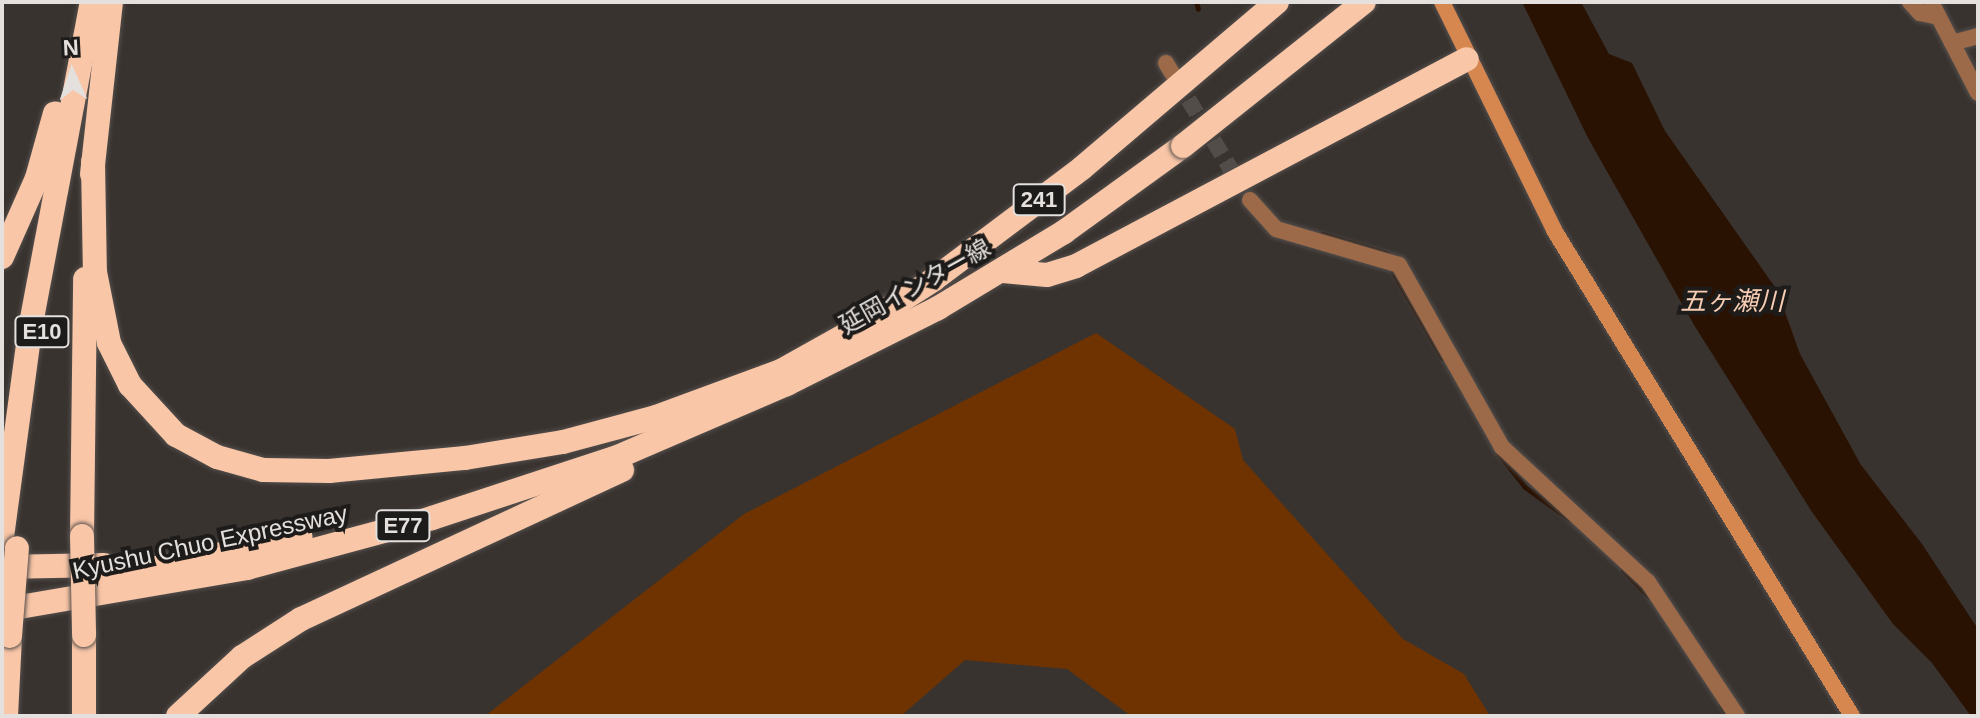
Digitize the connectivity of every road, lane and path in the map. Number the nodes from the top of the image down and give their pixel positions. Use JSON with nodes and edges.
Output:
{"nodes":[{"id":1,"x":80,"y":2,"type":"edge"},
{"id":2,"x":92,"y":2,"type":"edge"},
{"id":3,"x":111,"y":2,"type":"edge"},
{"id":4,"x":1277,"y":2,"type":"edge"},
{"id":5,"x":1364,"y":2,"type":"edge"},
{"id":6,"x":1442,"y":2,"type":"edge"},
{"id":7,"x":1910,"y":2,"type":"edge"},
{"id":8,"x":1935,"y":10,"type":"edge"},
{"id":9,"x":1978,"y":36,"type":"edge"},
{"id":10,"x":1952,"y":43,"type":"junction"},
{"id":11,"x":1467,"y":59,"type":"junction"},
{"id":12,"x":1978,"y":93,"type":"edge"},
{"id":13,"x":63,"y":114,"type":"junction"},
{"id":14,"x":1183,"y":146,"type":"junction"},
{"id":15,"x":93,"y":162,"type":"junction"},
{"id":16,"x":1250,"y":200,"type":"tunnel mouth"},
{"id":17,"x":2,"y":257,"type":"edge"},
{"id":18,"x":1003,"y":271,"type":"junction"},
{"id":19,"x":30,"y":329,"type":"junction"},
{"id":20,"x":784,"y":377,"type":"junction"},
{"id":21,"x":2,"y":473,"type":"edge"},
{"id":22,"x":298,"y":538,"type":"junction"},
{"id":23,"x":9,"y":542,"type":"edge"},
{"id":24,"x":2,"y":567,"type":"edge"},
{"id":25,"x":2,"y":595,"type":"edge"},
{"id":26,"x":5,"y":621,"type":"edge"},
{"id":27,"x":6,"y":716,"type":"edge"},
{"id":28,"x":84,"y":716,"type":"edge"},
{"id":29,"x":178,"y":716,"type":"edge"},
{"id":30,"x":1737,"y":716,"type":"edge"},
{"id":31,"x":1852,"y":716,"type":"edge"}],
"edges":[{"from":1,"to":13,"type":"highway"},
{"from":2,"to":13,"type":"highway","number":"E10"},
{"from":3,"to":15,"type":"highway"},
{"from":4,"to":20,"type":"highway","number":"241"},
{"from":5,"to":14,"type":"highway","name":"延岡インター線","number":"241","bridge":true},
{"from":6,"to":11,"type":"street"},
{"from":7,"to":8,"type":"street"},
{"from":8,"to":10,"type":"street"},
{"from":9,"to":10,"type":"street"},
{"from":10,"to":12,"type":"street"},
{"from":11,"to":18,"type":"highway"},
{"from":11,"to":31,"type":"street"},
{"from":13,"to":17,"type":"highway"},
{"from":13,"to":19,"type":"highway","number":"E10"},
{"from":13,"to":23,"type":"highway","number":"E10"},
{"from":14,"to":18,"type":"highway","name":"延岡インター線","number":"241"},
{"from":14,"to":20,"type":"highway","name":"延岡インター線","number":"241"},
{"from":15,"to":20,"type":"highway"},
{"from":15,"to":28,"type":"highway","bridge":true},
{"from":16,"to":30,"type":"street"},
{"from":18,"to":20,"type":"highway","name":"延岡インター線","number":"241"},
{"from":19,"to":21,"type":"highway"},
{"from":19,"to":23,"type":"highway","number":"E10"},
{"from":20,"to":22,"type":"highway","name":"Kyushu Chuo Expressway","number":"E77"},
{"from":20,"to":26,"type":"highway","name":"Kyushu Chuo Expressway","number":"E77"},
{"from":20,"to":29,"type":"highway"},
{"from":22,"to":24,"type":"highway"},
{"from":22,"to":25,"type":"highway","name":"Kyushu Chuo Expressway","number":"E77"},
{"from":23,"to":26,"type":"highway","number":"E10","bridge":true},
{"from":26,"to":27,"type":"highway","number":"E10"}]}
